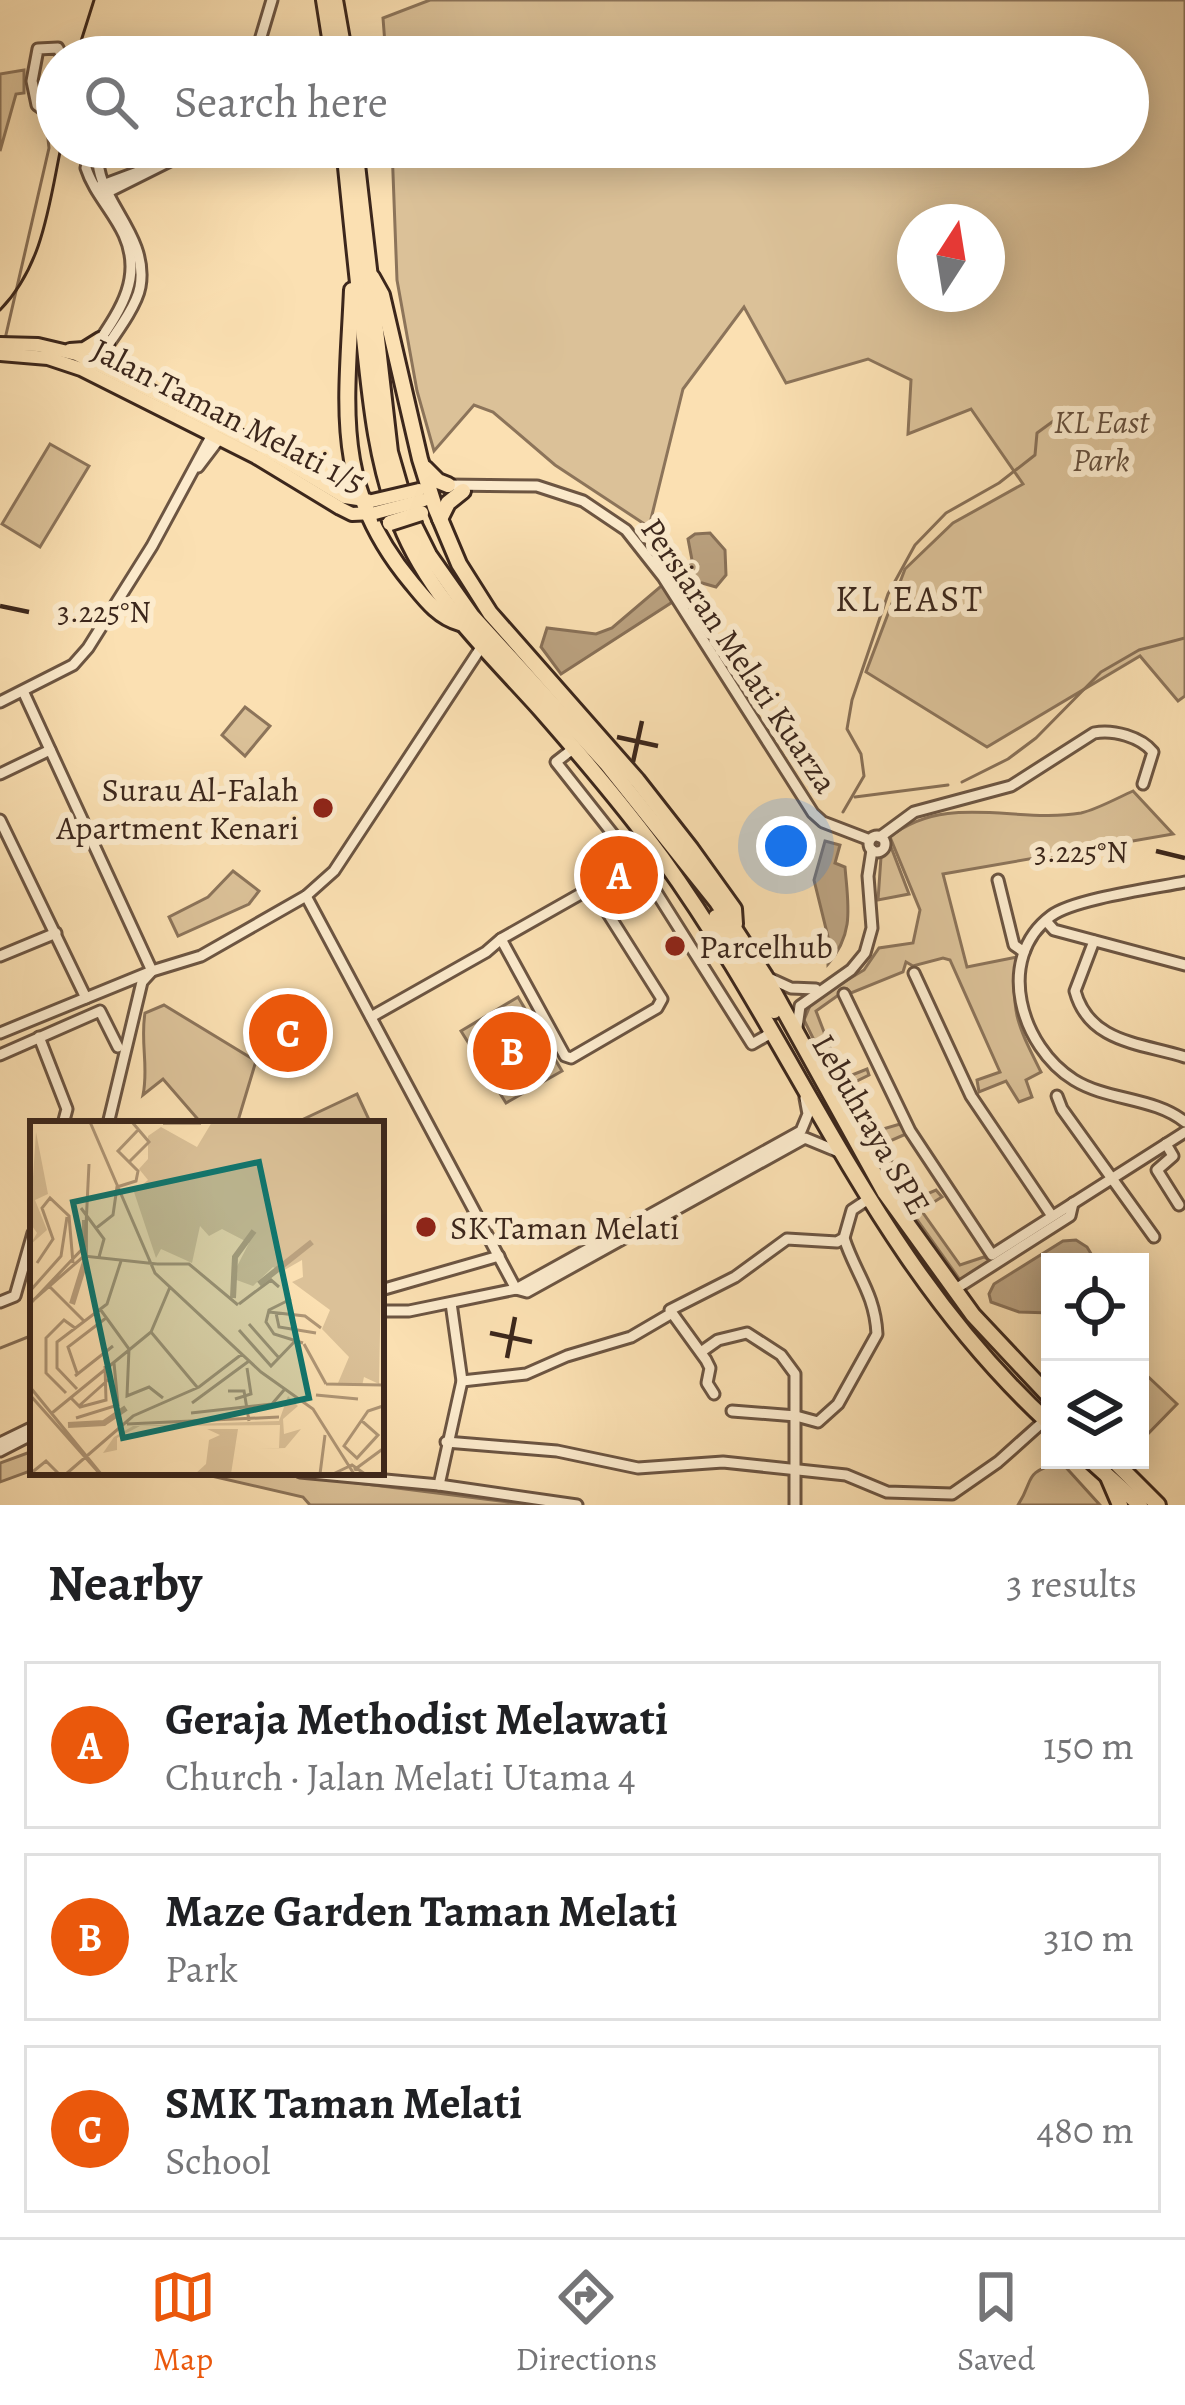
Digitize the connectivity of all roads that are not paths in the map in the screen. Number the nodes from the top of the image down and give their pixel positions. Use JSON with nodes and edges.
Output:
{"nodes":[{"id":1,"x":272,"y":0,"type":"edge"},
{"id":2,"x":324,"y":0,"type":"edge"},
{"id":3,"x":335,"y":0,"type":"edge"},
{"id":4,"x":261,"y":36,"type":"edge"},
{"id":5,"x":330,"y":36,"type":"edge"},
{"id":6,"x":341,"y":36,"type":"edge"},
{"id":7,"x":36,"y":60,"type":"edge"},
{"id":8,"x":36,"y":100,"type":"edge"},
{"id":9,"x":86,"y":168,"type":"edge"},
{"id":10,"x":155,"y":168,"type":"edge"},
{"id":11,"x":352,"y":168,"type":"edge"},
{"id":12,"x":355,"y":168,"type":"edge"},
{"id":13,"x":101,"y":191,"type":"junction"},
{"id":14,"x":354,"y":243,"type":"junction"},
{"id":15,"x":369,"y":273,"type":"junction"},
{"id":16,"x":104,"y":341,"type":"junction"},
{"id":17,"x":4,"y":348,"type":"edge"},
{"id":18,"x":63,"y":350,"type":"junction"},
{"id":19,"x":88,"y":366,"type":"junction"},
{"id":20,"x":120,"y":376,"type":"junction"},
{"id":21,"x":219,"y":431,"type":"junction"},
{"id":22,"x":420,"y":458,"type":"junction"},
{"id":23,"x":496,"y":483,"type":"junction"},
{"id":24,"x":448,"y":485,"type":"junction"},
{"id":25,"x":464,"y":491,"type":"junction"},
{"id":26,"x":425,"y":498,"type":"junction"},
{"id":27,"x":368,"y":516,"type":"junction"},
{"id":28,"x":441,"y":523,"type":"junction"},
{"id":29,"x":463,"y":624,"type":"junction"},
{"id":30,"x":482,"y":646,"type":"junction"},
{"id":31,"x":23,"y":692,"type":"junction"},
{"id":32,"x":0,"y":702,"type":"edge"},
{"id":33,"x":574,"y":748,"type":"junction"},
{"id":34,"x":50,"y":750,"type":"junction"},
{"id":35,"x":0,"y":774,"type":"edge"},
{"id":36,"x":1143,"y":784,"type":"dead end"},
{"id":37,"x":0,"y":820,"type":"edge"},
{"id":38,"x":874,"y":842,"type":"junction"},
{"id":39,"x":674,"y":847,"type":"junction"},
{"id":40,"x":998,"y":880,"type":"dead end"},
{"id":41,"x":1185,"y":882,"type":"edge"},
{"id":42,"x":306,"y":896,"type":"junction"},
{"id":43,"x":1046,"y":921,"type":"junction"},
{"id":44,"x":735,"y":928,"type":"junction"},
{"id":45,"x":56,"y":933,"type":"junction"},
{"id":46,"x":501,"y":939,"type":"junction"},
{"id":47,"x":1094,"y":941,"type":"junction"},
{"id":48,"x":486,"y":952,"type":"junction"},
{"id":49,"x":509,"y":952,"type":"junction"},
{"id":50,"x":1024,"y":952,"type":"junction"},
{"id":51,"x":0,"y":956,"type":"edge"},
{"id":52,"x":1185,"y":965,"type":"edge"},
{"id":53,"x":152,"y":970,"type":"junction"},
{"id":54,"x":914,"y":973,"type":"dead end"},
{"id":55,"x":765,"y":976,"type":"junction"},
{"id":56,"x":821,"y":989,"type":"junction"},
{"id":57,"x":844,"y":994,"type":"dead end"},
{"id":58,"x":86,"y":998,"type":"junction"},
{"id":59,"x":371,"y":1017,"type":"junction"},
{"id":60,"x":776,"y":1026,"type":"junction"},
{"id":61,"x":0,"y":1033,"type":"edge"},
{"id":62,"x":39,"y":1036,"type":"junction"},
{"id":63,"x":797,"y":1036,"type":"junction"},
{"id":64,"x":118,"y":1047,"type":"dead end"},
{"id":65,"x":0,"y":1054,"type":"edge"},
{"id":66,"x":1185,"y":1057,"type":"edge"},
{"id":67,"x":804,"y":1088,"type":"junction"},
{"id":68,"x":1057,"y":1096,"type":"dead end"},
{"id":69,"x":64,"y":1121,"type":"edge"},
{"id":70,"x":109,"y":1121,"type":"edge"},
{"id":71,"x":1185,"y":1122,"type":"edge"},
{"id":72,"x":1185,"y":1132,"type":"edge"},
{"id":73,"x":1166,"y":1144,"type":"junction"},
{"id":74,"x":839,"y":1152,"type":"junction"},
{"id":75,"x":1113,"y":1177,"type":"junction"},
{"id":76,"x":867,"y":1200,"type":"junction"},
{"id":77,"x":1073,"y":1203,"type":"junction"},
{"id":78,"x":1179,"y":1205,"type":"dead end"},
{"id":79,"x":1052,"y":1216,"type":"junction"},
{"id":80,"x":844,"y":1238,"type":"junction"},
{"id":81,"x":1154,"y":1238,"type":"dead end"},
{"id":82,"x":30,"y":1244,"type":"edge"},
{"id":83,"x":499,"y":1256,"type":"junction"},
{"id":84,"x":384,"y":1289,"type":"edge"},
{"id":85,"x":516,"y":1289,"type":"junction"},
{"id":86,"x":954,"y":1290,"type":"junction"},
{"id":87,"x":0,"y":1302,"type":"edge"},
{"id":88,"x":451,"y":1304,"type":"junction"},
{"id":89,"x":384,"y":1311,"type":"edge"},
{"id":90,"x":672,"y":1313,"type":"junction"},
{"id":91,"x":701,"y":1352,"type":"junction"},
{"id":92,"x":462,"y":1382,"type":"junction"},
{"id":93,"x":1041,"y":1387,"type":"edge"},
{"id":94,"x":714,"y":1394,"type":"dead end"},
{"id":95,"x":1041,"y":1409,"type":"edge"},
{"id":96,"x":732,"y":1411,"type":"dead end"},
{"id":97,"x":1041,"y":1412,"type":"edge"},
{"id":98,"x":796,"y":1416,"type":"junction"},
{"id":99,"x":1041,"y":1424,"type":"edge"},
{"id":100,"x":30,"y":1432,"type":"edge"},
{"id":101,"x":446,"y":1442,"type":"junction"},
{"id":102,"x":0,"y":1447,"type":"edge"},
{"id":103,"x":1100,"y":1469,"type":"edge"},
{"id":104,"x":1110,"y":1469,"type":"edge"},
{"id":105,"x":1122,"y":1469,"type":"edge"},
{"id":106,"x":794,"y":1472,"type":"junction"},
{"id":107,"x":332,"y":1475,"type":"edge"},
{"id":108,"x":1108,"y":1476,"type":"junction"},
{"id":109,"x":439,"y":1485,"type":"junction"},
{"id":110,"x":578,"y":1505,"type":"edge"},
{"id":111,"x":794,"y":1505,"type":"edge"},
{"id":112,"x":1120,"y":1505,"type":"edge"},
{"id":113,"x":1143,"y":1505,"type":"edge"},
{"id":114,"x":1159,"y":1505,"type":"edge"}],
"edges":[{"from":1,"to":4,"type":"street"},
{"from":2,"to":5,"type":"highway"},
{"from":3,"to":6,"type":"highway"},
{"from":7,"to":8,"type":"street"},
{"from":9,"to":13,"type":"street"},
{"from":10,"to":13,"type":"street"},
{"from":11,"to":14,"type":"highway"},
{"from":12,"to":15,"type":"highway"},
{"from":13,"to":16,"type":"street"},
{"from":14,"to":27,"type":"highway"},
{"from":14,"to":29,"type":"highway"},
{"from":15,"to":22,"type":"highway"},
{"from":15,"to":39,"type":"highway"},
{"from":16,"to":18,"type":"main road"},
{"from":16,"to":19,"type":"street"},
{"from":16,"to":20,"type":"main road"},
{"from":17,"to":18,"type":"main road","name":"Jalan Taman Melati 1/5"},
{"from":17,"to":19,"type":"main road","name":"Jalan Taman Melati 1/5"},
{"from":18,"to":19,"type":"main road","name":"Jalan Taman Melati 1/5"},
{"from":19,"to":20,"type":"main road","name":"Jalan Taman Melati 1/5"},
{"from":19,"to":21,"type":"main road","name":"Jalan Taman Melati 1/5"},
{"from":20,"to":21,"type":"main road","name":"Jalan Taman Melati 1/5"},
{"from":21,"to":27,"type":"main road","name":"Jalan Taman Melati 1/5"},
{"from":21,"to":31,"type":"street"},
{"from":22,"to":24,"type":"highway"},
{"from":22,"to":26,"type":"highway"},
{"from":23,"to":24,"type":"street","name":"Persiaran Melati Kuarza"},
{"from":23,"to":25,"type":"street","name":"Persiaran Melati Kuarza"},
{"from":23,"to":38,"type":"street","name":"Persiaran Melati Kuarza"},
{"from":24,"to":26,"type":"street","name":"Persiaran Melati Kuarza"},
{"from":25,"to":26,"type":"street","name":"Persiaran Melati Kuarza"},
{"from":25,"to":28,"type":"highway"},
{"from":26,"to":27,"type":"main road","name":"Jalan Taman Melati 1/5","bridge":true},
{"from":26,"to":27,"type":"highway","bridge":true},
{"from":26,"to":28,"type":"highway"},
{"from":27,"to":29,"type":"highway"},
{"from":28,"to":44,"type":"highway"},
{"from":29,"to":30,"type":"highway"},
{"from":30,"to":33,"type":"highway"},
{"from":30,"to":42,"type":"street"},
{"from":31,"to":32,"type":"street"},
{"from":31,"to":34,"type":"street"},
{"from":33,"to":60,"type":"highway"},
{"from":33,"to":60,"type":"street"},
{"from":34,"to":35,"type":"street"},
{"from":34,"to":53,"type":"street"},
{"from":36,"to":38,"type":"street"},
{"from":37,"to":45,"type":"street"},
{"from":38,"to":56,"type":"street"},
{"from":39,"to":44,"type":"highway"},
{"from":39,"to":60,"type":"highway","name":"Lebuhraya SPE"},
{"from":40,"to":50,"type":"street"},
{"from":41,"to":43,"type":"street"},
{"from":42,"to":53,"type":"street"},
{"from":42,"to":59,"type":"street"},
{"from":43,"to":47,"type":"street"},
{"from":43,"to":50,"type":"street"},
{"from":44,"to":55,"type":"highway"},
{"from":45,"to":51,"type":"street"},
{"from":45,"to":58,"type":"street"},
{"from":46,"to":48,"type":"street"},
{"from":46,"to":49,"type":"street"},
{"from":46,"to":49,"type":"street"},
{"from":47,"to":52,"type":"street"},
{"from":47,"to":66,"type":"street"},
{"from":48,"to":49,"type":"street"},
{"from":48,"to":59,"type":"street"},
{"from":50,"to":71,"type":"street"},
{"from":53,"to":58,"type":"street"},
{"from":53,"to":70,"type":"street"},
{"from":54,"to":79,"type":"street"},
{"from":55,"to":56,"type":"street"},
{"from":55,"to":63,"type":"highway"},
{"from":56,"to":63,"type":"street"},
{"from":57,"to":79,"type":"street"},
{"from":58,"to":61,"type":"street"},
{"from":59,"to":83,"type":"street"},
{"from":60,"to":67,"type":"highway"},
{"from":60,"to":95,"type":"highway","name":"Lebuhraya SPE"},
{"from":62,"to":64,"type":"street"},
{"from":62,"to":65,"type":"street"},
{"from":62,"to":69,"type":"street"},
{"from":63,"to":86,"type":"highway"},
{"from":67,"to":74,"type":"highway"},
{"from":67,"to":85,"type":"street"},
{"from":68,"to":75,"type":"street"},
{"from":72,"to":73,"type":"street"},
{"from":73,"to":75,"type":"street"},
{"from":73,"to":78,"type":"street"},
{"from":74,"to":76,"type":"highway"},
{"from":74,"to":85,"type":"street"},
{"from":75,"to":77,"type":"street"},
{"from":75,"to":81,"type":"street"},
{"from":76,"to":80,"type":"street"},
{"from":76,"to":97,"type":"highway"},
{"from":77,"to":79,"type":"street"},
{"from":77,"to":86,"type":"street"},
{"from":80,"to":90,"type":"street"},
{"from":80,"to":98,"type":"street"},
{"from":82,"to":87,"type":"street"},
{"from":83,"to":84,"type":"street"},
{"from":83,"to":85,"type":"street"},
{"from":85,"to":88,"type":"street"},
{"from":86,"to":93,"type":"highway"},
{"from":88,"to":89,"type":"street"},
{"from":88,"to":92,"type":"street"},
{"from":90,"to":91,"type":"street"},
{"from":90,"to":92,"type":"street"},
{"from":91,"to":94,"type":"street"},
{"from":91,"to":98,"type":"street"},
{"from":92,"to":101,"type":"street"},
{"from":96,"to":98,"type":"street"},
{"from":98,"to":106,"type":"street"},
{"from":99,"to":106,"type":"street"},
{"from":100,"to":102,"type":"street"},
{"from":101,"to":106,"type":"street"},
{"from":101,"to":109,"type":"street"},
{"from":103,"to":108,"type":"highway"},
{"from":104,"to":113,"type":"highway"},
{"from":105,"to":114,"type":"highway"},
{"from":106,"to":111,"type":"street"},
{"from":107,"to":109,"type":"street"},
{"from":108,"to":112,"type":"highway"},
{"from":108,"to":113,"type":"highway"},
{"from":109,"to":110,"type":"street"}]}
